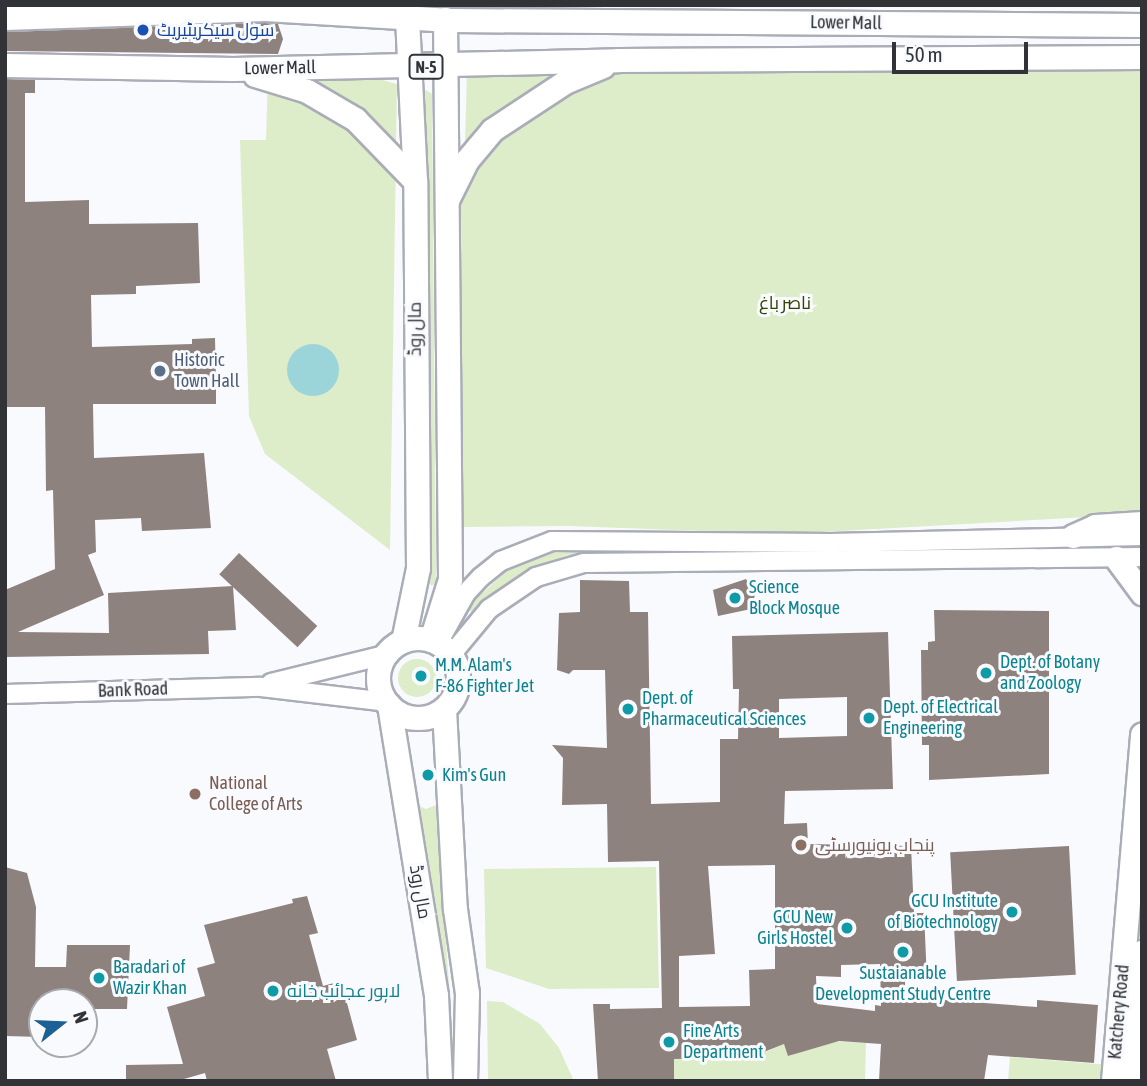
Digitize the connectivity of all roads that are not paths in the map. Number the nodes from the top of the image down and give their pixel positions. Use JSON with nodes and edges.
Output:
{"nodes":[{"id":1,"x":265,"y":7,"type":"edge"},
{"id":2,"x":407,"y":16,"type":"junction"},
{"id":3,"x":5,"y":19,"type":"edge"},
{"id":4,"x":445,"y":19,"type":"junction"},
{"id":5,"x":1142,"y":25,"type":"edge"},
{"id":6,"x":1142,"y":57,"type":"edge"},
{"id":7,"x":618,"y":60,"type":"junction"},
{"id":8,"x":5,"y":65,"type":"edge"},
{"id":9,"x":408,"y":67,"type":"junction"},
{"id":10,"x":444,"y":67,"type":"junction"},
{"id":11,"x":233,"y":69,"type":"junction"},
{"id":12,"x":415,"y":181,"type":"junction"},
{"id":13,"x":444,"y":208,"type":"junction"},
{"id":14,"x":1142,"y":523,"type":"edge"},
{"id":15,"x":1073,"y":536,"type":"junction"},
{"id":16,"x":1142,"y":536,"type":"edge"},
{"id":17,"x":1116,"y":558,"type":"junction"},
{"id":18,"x":1142,"y":558,"type":"edge"},
{"id":19,"x":1142,"y":593,"type":"edge"},
{"id":20,"x":440,"y":646,"type":"junction"},
{"id":21,"x":394,"y":648,"type":"junction"},
{"id":22,"x":261,"y":687,"type":"junction"},
{"id":23,"x":5,"y":694,"type":"edge"},
{"id":24,"x":388,"y":704,"type":"junction"},
{"id":25,"x":444,"y":709,"type":"junction"},
{"id":26,"x":1142,"y":734,"type":"edge"},
{"id":27,"x":1137,"y":956,"type":"edge"},
{"id":28,"x":440,"y":1081,"type":"edge"},
{"id":29,"x":465,"y":1081,"type":"edge"},
{"id":30,"x":1114,"y":1081,"type":"edge"},
{"id":31,"x":1130,"y":1081,"type":"edge"}],
"edges":[{"from":1,"to":2,"type":"main road","name":"Lower Mall"},
{"from":1,"to":3,"type":"main road","name":"Lower Mall"},
{"from":2,"to":4,"type":"main road","name":"Lower Mall"},
{"from":2,"to":9,"type":"main road","name":"مال روڈ"},
{"from":4,"to":5,"type":"main road","name":"Lower Mall"},
{"from":4,"to":10,"type":"main road","name":"مال روڈ"},
{"from":6,"to":7,"type":"main road","name":"Lower Mall","number":"N-5"},
{"from":7,"to":10,"type":"main road","name":"Lower Mall","number":"N-5"},
{"from":7,"to":13,"type":"main road"},
{"from":8,"to":11,"type":"main road","name":"Lower Mall","number":"N-5"},
{"from":9,"to":10,"type":"main road","name":"Lower Mall","number":"N-5"},
{"from":9,"to":11,"type":"main road","name":"Lower Mall","number":"N-5"},
{"from":9,"to":12,"type":"main road","name":"مال روڈ"},
{"from":10,"to":13,"type":"main road","name":"مال روڈ"},
{"from":11,"to":12,"type":"main road"},
{"from":12,"to":21,"type":"main road","name":"مال روڈ"},
{"from":13,"to":20,"type":"main road","name":"مال روڈ"},
{"from":14,"to":15,"type":"main road"},
{"from":15,"to":16,"type":"street"},
{"from":15,"to":20,"type":"street"},
{"from":17,"to":18,"type":"street"},
{"from":17,"to":19,"type":"main road"},
{"from":17,"to":20,"type":"street"},
{"from":20,"to":21,"type":"main road"},
{"from":20,"to":25,"type":"main road"},
{"from":21,"to":22,"type":"street","name":"Bank Road"},
{"from":21,"to":24,"type":"main road"},
{"from":22,"to":23,"type":"street","name":"Bank Road"},
{"from":22,"to":24,"type":"street","name":"Bank Road"},
{"from":24,"to":25,"type":"main road"},
{"from":24,"to":28,"type":"main road","name":"مال روڈ"},
{"from":25,"to":29,"type":"main road","name":"مال روڈ"},
{"from":26,"to":27,"type":"main road","name":"Katchery Road"},
{"from":27,"to":30,"type":"main road","name":"Katchery Road"},
{"from":27,"to":31,"type":"main road"}]}
